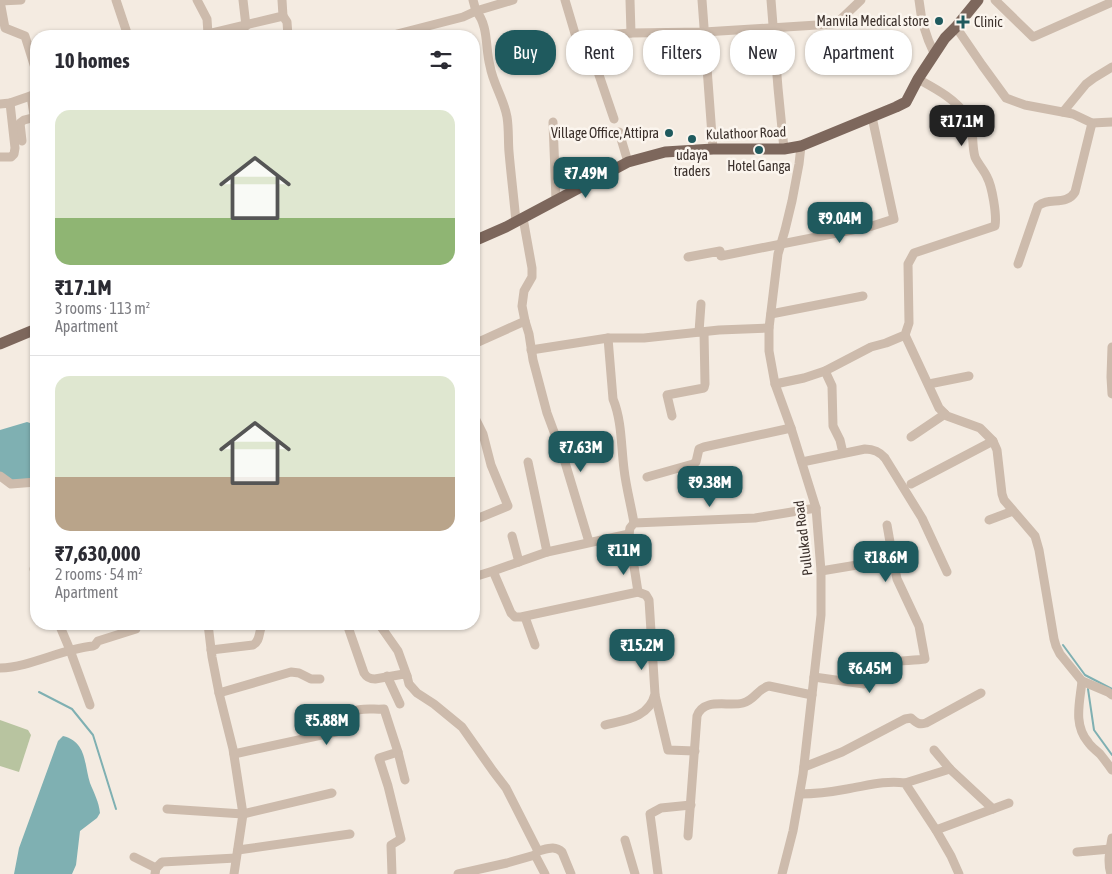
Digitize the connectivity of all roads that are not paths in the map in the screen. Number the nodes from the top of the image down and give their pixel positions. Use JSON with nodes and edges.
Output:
{"nodes":[{"id":1,"x":21,"y":0,"type":"edge"},
{"id":2,"x":116,"y":0,"type":"edge"},
{"id":3,"x":197,"y":0,"type":"edge"},
{"id":4,"x":243,"y":0,"type":"edge"},
{"id":5,"x":282,"y":0,"type":"edge"},
{"id":6,"x":473,"y":0,"type":"edge"},
{"id":7,"x":513,"y":0,"type":"edge"},
{"id":8,"x":565,"y":0,"type":"edge"},
{"id":9,"x":630,"y":0,"type":"edge"},
{"id":10,"x":702,"y":0,"type":"edge"},
{"id":11,"x":771,"y":0,"type":"edge"},
{"id":12,"x":861,"y":0,"type":"edge"},
{"id":13,"x":919,"y":0,"type":"edge"},
{"id":14,"x":978,"y":0,"type":"edge"},
{"id":15,"x":995,"y":0,"type":"edge"},
{"id":16,"x":0,"y":1,"type":"edge"},
{"id":17,"x":1112,"y":2,"type":"edge"},
{"id":18,"x":476,"y":11,"type":"junction"},
{"id":19,"x":283,"y":16,"type":"junction"},
{"id":20,"x":246,"y":26,"type":"junction"},
{"id":21,"x":773,"y":27,"type":"junction"},
{"id":22,"x":956,"y":27,"type":"junction"},
{"id":23,"x":126,"y":30,"type":"edge"},
{"id":24,"x":206,"y":30,"type":"edge"},
{"id":25,"x":239,"y":30,"type":"edge"},
{"id":26,"x":288,"y":30,"type":"edge"},
{"id":27,"x":412,"y":30,"type":"edge"},
{"id":28,"x":574,"y":30,"type":"edge"},
{"id":29,"x":632,"y":30,"type":"edge"},
{"id":30,"x":704,"y":30,"type":"edge"},
{"id":31,"x":720,"y":31,"type":"edge"},
{"id":32,"x":30,"y":52,"type":"edge"},
{"id":33,"x":934,"y":53,"type":"junction"},
{"id":34,"x":1112,"y":67,"type":"edge"},
{"id":35,"x":599,"y":75,"type":"edge"},
{"id":36,"x":707,"y":75,"type":"edge"},
{"id":37,"x":918,"y":79,"type":"junction"},
{"id":38,"x":30,"y":96,"type":"edge"},
{"id":39,"x":0,"y":104,"type":"edge"},
{"id":40,"x":10,"y":104,"type":"junction"},
{"id":41,"x":1066,"y":111,"type":"junction"},
{"id":42,"x":872,"y":117,"type":"junction"},
{"id":43,"x":30,"y":118,"type":"edge"},
{"id":44,"x":614,"y":119,"type":"dead end"},
{"id":45,"x":553,"y":122,"type":"dead end"},
{"id":46,"x":1112,"y":122,"type":"edge"},
{"id":47,"x":1092,"y":123,"type":"junction"},
{"id":48,"x":619,"y":132,"type":"dead end"},
{"id":49,"x":22,"y":141,"type":"dead end"},
{"id":50,"x":801,"y":146,"type":"junction"},
{"id":51,"x":713,"y":149,"type":"junction"},
{"id":52,"x":784,"y":149,"type":"junction"},
{"id":53,"x":0,"y":157,"type":"edge"},
{"id":54,"x":628,"y":162,"type":"junction"},
{"id":55,"x":556,"y":200,"type":"junction"},
{"id":56,"x":519,"y":220,"type":"junction"},
{"id":57,"x":480,"y":236,"type":"edge"},
{"id":58,"x":780,"y":244,"type":"junction"},
{"id":59,"x":688,"y":257,"type":"dead end"},
{"id":60,"x":1018,"y":264,"type":"dead end"},
{"id":61,"x":863,"y":296,"type":"dead end"},
{"id":62,"x":700,"y":304,"type":"dead end"},
{"id":63,"x":771,"y":314,"type":"junction"},
{"id":64,"x":525,"y":321,"type":"junction"},
{"id":65,"x":769,"y":328,"type":"junction"},
{"id":66,"x":30,"y":332,"type":"edge"},
{"id":67,"x":701,"y":332,"type":"junction"},
{"id":68,"x":906,"y":335,"type":"junction"},
{"id":69,"x":608,"y":338,"type":"junction"},
{"id":70,"x":480,"y":341,"type":"edge"},
{"id":71,"x":0,"y":344,"type":"edge"},
{"id":72,"x":1112,"y":347,"type":"edge"},
{"id":73,"x":531,"y":350,"type":"junction"},
{"id":74,"x":825,"y":371,"type":"junction"},
{"id":75,"x":969,"y":376,"type":"dead end"},
{"id":76,"x":776,"y":384,"type":"junction"},
{"id":77,"x":929,"y":384,"type":"junction"},
{"id":78,"x":1112,"y":394,"type":"edge"},
{"id":79,"x":945,"y":414,"type":"junction"},
{"id":80,"x":672,"y":416,"type":"dead end"},
{"id":81,"x":480,"y":428,"type":"edge"},
{"id":82,"x":791,"y":428,"type":"junction"},
{"id":83,"x":911,"y":437,"type":"dead end"},
{"id":84,"x":992,"y":442,"type":"junction"},
{"id":85,"x":843,"y":453,"type":"junction"},
{"id":86,"x":528,"y":462,"type":"dead end"},
{"id":87,"x":802,"y":462,"type":"junction"},
{"id":88,"x":0,"y":476,"type":"edge"},
{"id":89,"x":647,"y":476,"type":"dead end"},
{"id":90,"x":30,"y":482,"type":"edge"},
{"id":91,"x":911,"y":484,"type":"dead end"},
{"id":92,"x":816,"y":508,"type":"junction"},
{"id":93,"x":1013,"y":511,"type":"junction"},
{"id":94,"x":480,"y":518,"type":"edge"},
{"id":95,"x":989,"y":520,"type":"dead end"},
{"id":96,"x":634,"y":523,"type":"junction"},
{"id":97,"x":887,"y":525,"type":"dead end"},
{"id":98,"x":629,"y":534,"type":"junction"},
{"id":99,"x":512,"y":536,"type":"dead end"},
{"id":100,"x":589,"y":542,"type":"junction"},
{"id":101,"x":547,"y":552,"type":"junction"},
{"id":102,"x":893,"y":559,"type":"junction"},
{"id":103,"x":519,"y":562,"type":"junction"},
{"id":104,"x":492,"y":571,"type":"junction"},
{"id":105,"x":821,"y":571,"type":"junction"},
{"id":106,"x":947,"y":572,"type":"dead end"},
{"id":107,"x":480,"y":575,"type":"edge"},
{"id":108,"x":638,"y":592,"type":"junction"},
{"id":109,"x":525,"y":617,"type":"junction"},
{"id":110,"x":62,"y":630,"type":"edge"},
{"id":111,"x":133,"y":630,"type":"edge"},
{"id":112,"x":209,"y":630,"type":"edge"},
{"id":113,"x":260,"y":630,"type":"edge"},
{"id":114,"x":349,"y":630,"type":"edge"},
{"id":115,"x":383,"y":630,"type":"edge"},
{"id":116,"x":535,"y":645,"type":"dead end"},
{"id":117,"x":70,"y":650,"type":"junction"},
{"id":118,"x":211,"y":650,"type":"junction"},
{"id":119,"x":0,"y":668,"type":"edge"},
{"id":120,"x":387,"y":676,"type":"junction"},
{"id":121,"x":407,"y":676,"type":"junction"},
{"id":122,"x":814,"y":677,"type":"junction"},
{"id":123,"x":320,"y":679,"type":"dead end"},
{"id":124,"x":1082,"y":681,"type":"junction"},
{"id":125,"x":982,"y":693,"type":"dead end"},
{"id":126,"x":220,"y":694,"type":"junction"},
{"id":127,"x":655,"y":694,"type":"junction"},
{"id":128,"x":812,"y":694,"type":"junction"},
{"id":129,"x":1112,"y":695,"type":"edge"},
{"id":130,"x":400,"y":704,"type":"dead end"},
{"id":131,"x":90,"y":705,"type":"dead end"},
{"id":132,"x":605,"y":725,"type":"dead end"},
{"id":133,"x":934,"y":750,"type":"dead end"},
{"id":134,"x":695,"y":751,"type":"junction"},
{"id":135,"x":398,"y":752,"type":"junction"},
{"id":136,"x":234,"y":754,"type":"junction"},
{"id":137,"x":804,"y":767,"type":"junction"},
{"id":138,"x":950,"y":769,"type":"junction"},
{"id":139,"x":1112,"y":770,"type":"edge"},
{"id":140,"x":405,"y":780,"type":"dead end"},
{"id":141,"x":905,"y":783,"type":"junction"},
{"id":142,"x":332,"y":793,"type":"dead end"},
{"id":143,"x":800,"y":794,"type":"junction"},
{"id":144,"x":1009,"y":803,"type":"dead end"},
{"id":145,"x":691,"y":805,"type":"junction"},
{"id":146,"x":167,"y":809,"type":"dead end"},
{"id":147,"x":992,"y":809,"type":"junction"},
{"id":148,"x":243,"y":814,"type":"junction"},
{"id":149,"x":936,"y":830,"type":"junction"},
{"id":150,"x":350,"y":834,"type":"dead end"},
{"id":151,"x":688,"y":836,"type":"dead end"},
{"id":152,"x":1112,"y":838,"type":"edge"},
{"id":153,"x":625,"y":840,"type":"dead end"},
{"id":154,"x":1110,"y":849,"type":"junction"},
{"id":155,"x":1078,"y":852,"type":"dead end"},
{"id":156,"x":537,"y":853,"type":"junction"},
{"id":157,"x":237,"y":854,"type":"junction"},
{"id":158,"x":134,"y":857,"type":"dead end"},
{"id":159,"x":155,"y":871,"type":"edge"},
{"id":160,"x":234,"y":874,"type":"edge"},
{"id":161,"x":392,"y":874,"type":"edge"},
{"id":162,"x":458,"y":874,"type":"edge"},
{"id":163,"x":545,"y":874,"type":"edge"},
{"id":164,"x":571,"y":874,"type":"edge"},
{"id":165,"x":634,"y":874,"type":"edge"},
{"id":166,"x":658,"y":874,"type":"edge"},
{"id":167,"x":782,"y":874,"type":"edge"},
{"id":168,"x":959,"y":874,"type":"edge"},
{"id":169,"x":1111,"y":874,"type":"edge"}],
"edges":[{"from":1,"to":16,"type":"street"},
{"from":2,"to":23,"type":"street"},
{"from":3,"to":24,"type":"street"},
{"from":4,"to":20,"type":"street"},
{"from":5,"to":19,"type":"street"},
{"from":6,"to":18,"type":"street"},
{"from":7,"to":18,"type":"street"},
{"from":8,"to":28,"type":"street"},
{"from":9,"to":29,"type":"street"},
{"from":10,"to":30,"type":"street"},
{"from":11,"to":21,"type":"street"},
{"from":12,"to":21,"type":"street"},
{"from":13,"to":33,"type":"street"},
{"from":14,"to":22,"type":"main road","name":"Kulathoor Road"},
{"from":15,"to":17,"type":"street"},
{"from":16,"to":32,"type":"street"},
{"from":18,"to":27,"type":"street"},
{"from":18,"to":56,"type":"street"},
{"from":19,"to":20,"type":"street"},
{"from":19,"to":26,"type":"street"},
{"from":20,"to":25,"type":"street"},
{"from":21,"to":31,"type":"street"},
{"from":21,"to":52,"type":"street"},
{"from":22,"to":33,"type":"main road","name":"Kulathoor Road"},
{"from":22,"to":41,"type":"street"},
{"from":33,"to":37,"type":"main road","name":"Kulathoor Road"},
{"from":34,"to":41,"type":"street"},
{"from":35,"to":44,"type":"street"},
{"from":36,"to":51,"type":"street"},
{"from":37,"to":42,"type":"main road","name":"Kulathoor Road"},
{"from":37,"to":68,"type":"street"},
{"from":38,"to":40,"type":"street"},
{"from":39,"to":40,"type":"street"},
{"from":40,"to":53,"type":"street"},
{"from":41,"to":47,"type":"street"},
{"from":42,"to":50,"type":"main road","name":"Kulathoor Road"},
{"from":42,"to":58,"type":"street"},
{"from":43,"to":49,"type":"street"},
{"from":45,"to":55,"type":"street"},
{"from":46,"to":47,"type":"street"},
{"from":47,"to":60,"type":"street"},
{"from":48,"to":54,"type":"street"},
{"from":50,"to":52,"type":"main road","name":"Kulathoor Road"},
{"from":50,"to":58,"type":"street","name":"Pullukad Road"},
{"from":51,"to":52,"type":"main road","name":"Kulathoor Road"},
{"from":51,"to":54,"type":"main road","name":"Kulathoor Road"},
{"from":54,"to":55,"type":"main road","name":"Kulathoor Road"},
{"from":55,"to":56,"type":"main road","name":"Kulathoor Road"},
{"from":56,"to":57,"type":"main road","name":"Kulathoor Road"},
{"from":56,"to":64,"type":"street"},
{"from":58,"to":59,"type":"street"},
{"from":58,"to":63,"type":"street","name":"Pullukad Road"},
{"from":61,"to":63,"type":"street"},
{"from":62,"to":67,"type":"street"},
{"from":63,"to":65,"type":"street","name":"Pullukad Road"},
{"from":64,"to":70,"type":"street"},
{"from":64,"to":73,"type":"street"},
{"from":65,"to":67,"type":"street"},
{"from":65,"to":76,"type":"street","name":"Pullukad Road"},
{"from":66,"to":71,"type":"main road"},
{"from":67,"to":69,"type":"street"},
{"from":67,"to":80,"type":"street"},
{"from":68,"to":74,"type":"street"},
{"from":68,"to":77,"type":"street"},
{"from":69,"to":73,"type":"street"},
{"from":69,"to":96,"type":"street"},
{"from":72,"to":78,"type":"street"},
{"from":73,"to":100,"type":"street"},
{"from":74,"to":76,"type":"street"},
{"from":74,"to":85,"type":"street"},
{"from":75,"to":77,"type":"street"},
{"from":76,"to":82,"type":"street","name":"Pullukad Road"},
{"from":77,"to":79,"type":"street"},
{"from":79,"to":83,"type":"street"},
{"from":79,"to":84,"type":"street"},
{"from":81,"to":94,"type":"street"},
{"from":82,"to":87,"type":"street","name":"Pullukad Road"},
{"from":82,"to":89,"type":"street"},
{"from":84,"to":91,"type":"street"},
{"from":84,"to":93,"type":"street"},
{"from":85,"to":87,"type":"street"},
{"from":85,"to":106,"type":"street"},
{"from":86,"to":101,"type":"street"},
{"from":87,"to":92,"type":"street","name":"Pullukad Road"},
{"from":88,"to":90,"type":"street"},
{"from":92,"to":96,"type":"street"},
{"from":92,"to":105,"type":"street","name":"Pullukad Road"},
{"from":93,"to":95,"type":"street"},
{"from":93,"to":124,"type":"street"},
{"from":96,"to":98,"type":"street"},
{"from":97,"to":102,"type":"street"},
{"from":98,"to":100,"type":"street"},
{"from":98,"to":108,"type":"street"},
{"from":99,"to":103,"type":"street"},
{"from":100,"to":101,"type":"street"},
{"from":101,"to":103,"type":"street"},
{"from":102,"to":105,"type":"street"},
{"from":102,"to":122,"type":"street"},
{"from":103,"to":104,"type":"street"},
{"from":104,"to":107,"type":"street"},
{"from":104,"to":109,"type":"street"},
{"from":105,"to":122,"type":"street","name":"Pullukad Road"},
{"from":108,"to":109,"type":"street"},
{"from":108,"to":127,"type":"street"},
{"from":109,"to":116,"type":"street"},
{"from":110,"to":117,"type":"street"},
{"from":111,"to":117,"type":"street"},
{"from":112,"to":118,"type":"street"},
{"from":113,"to":118,"type":"street"},
{"from":114,"to":120,"type":"street"},
{"from":115,"to":121,"type":"street"},
{"from":117,"to":119,"type":"street"},
{"from":117,"to":131,"type":"street"},
{"from":118,"to":126,"type":"street"},
{"from":120,"to":121,"type":"street"},
{"from":120,"to":130,"type":"street"},
{"from":121,"to":156,"type":"street"},
{"from":122,"to":128,"type":"street","name":"Pullukad Road"},
{"from":123,"to":126,"type":"street"},
{"from":124,"to":129,"type":"street"},
{"from":124,"to":139,"type":"street"},
{"from":125,"to":137,"type":"street"},
{"from":126,"to":136,"type":"street"},
{"from":127,"to":132,"type":"street"},
{"from":127,"to":134,"type":"street"},
{"from":128,"to":134,"type":"street"},
{"from":128,"to":137,"type":"street","name":"Pullukad Road"},
{"from":133,"to":138,"type":"street"},
{"from":134,"to":145,"type":"street"},
{"from":135,"to":136,"type":"street"},
{"from":135,"to":140,"type":"street"},
{"from":135,"to":161,"type":"street"},
{"from":136,"to":148,"type":"street"},
{"from":137,"to":143,"type":"street","name":"Pullukad Road"},
{"from":138,"to":141,"type":"street"},
{"from":138,"to":147,"type":"street"},
{"from":141,"to":143,"type":"street"},
{"from":141,"to":149,"type":"street"},
{"from":142,"to":148,"type":"street"},
{"from":143,"to":167,"type":"street","name":"Pullukad Road"},
{"from":144,"to":147,"type":"street"},
{"from":145,"to":151,"type":"street"},
{"from":145,"to":166,"type":"street"},
{"from":146,"to":148,"type":"street"},
{"from":147,"to":149,"type":"street"},
{"from":148,"to":157,"type":"street"},
{"from":149,"to":168,"type":"street"},
{"from":150,"to":157,"type":"street"},
{"from":152,"to":154,"type":"street"},
{"from":153,"to":165,"type":"street"},
{"from":154,"to":155,"type":"street"},
{"from":154,"to":169,"type":"street"},
{"from":156,"to":162,"type":"street"},
{"from":156,"to":163,"type":"street"},
{"from":156,"to":164,"type":"street"},
{"from":157,"to":159,"type":"street"},
{"from":157,"to":160,"type":"street"},
{"from":158,"to":159,"type":"street"}]}
